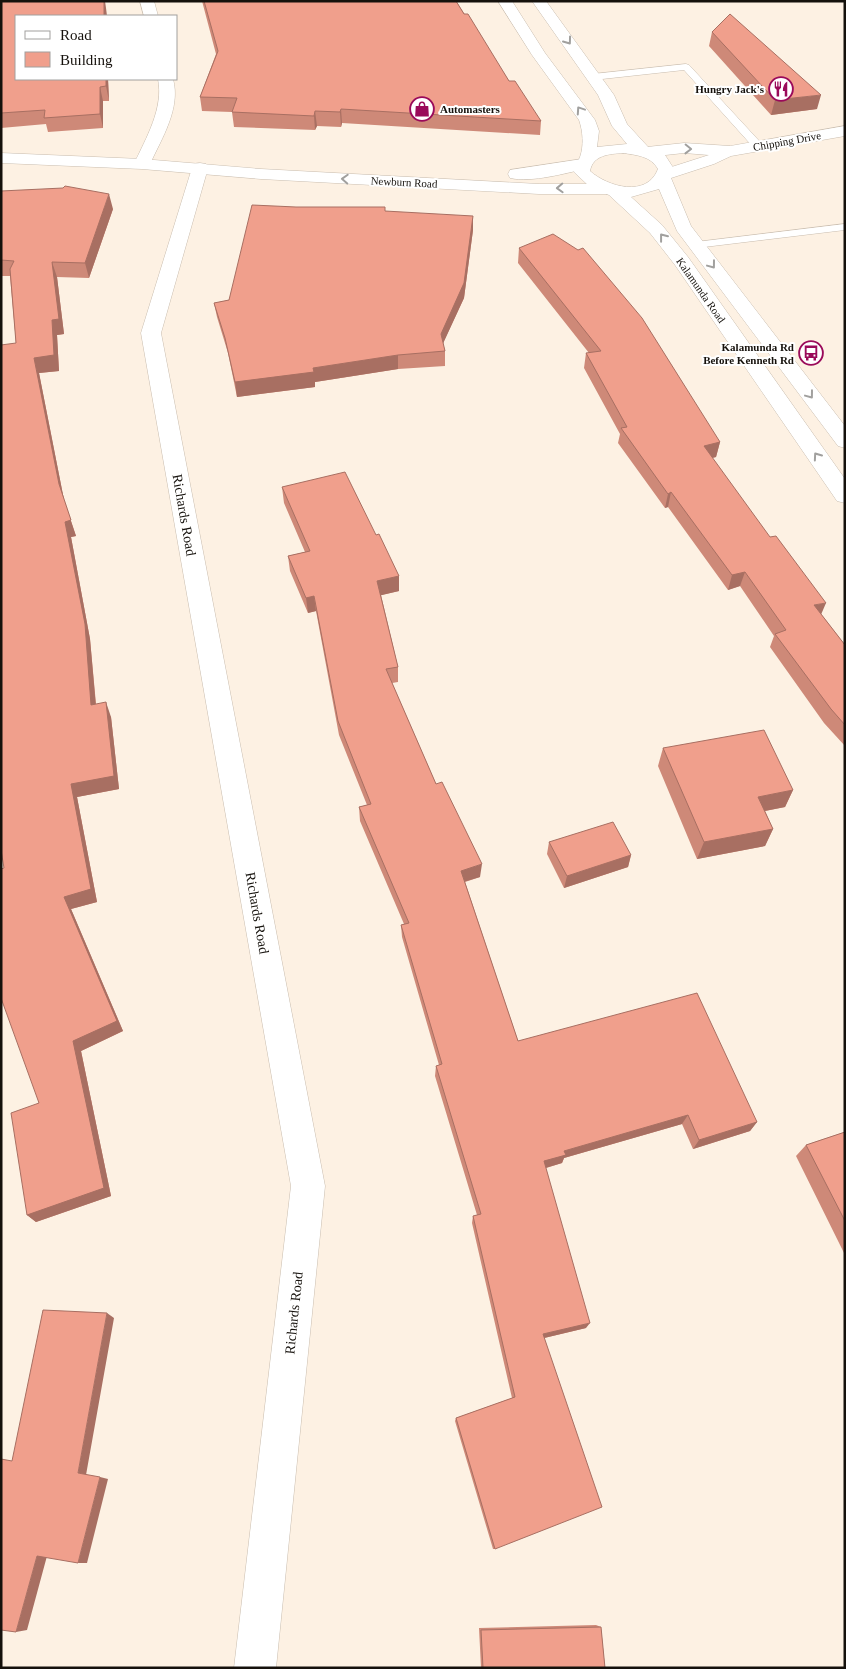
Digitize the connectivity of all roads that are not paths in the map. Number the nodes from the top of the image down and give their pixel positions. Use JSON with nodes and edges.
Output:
{"nodes":[{"id":1,"x":147,"y":1,"type":"edge"},
{"id":2,"x":504,"y":1,"type":"edge"},
{"id":3,"x":513,"y":1,"type":"edge"},
{"id":4,"x":539,"y":1,"type":"edge"},
{"id":5,"x":151,"y":15,"type":"edge"},
{"id":6,"x":539,"y":55,"type":"junction"},
{"id":7,"x":593,"y":76,"type":"junction"},
{"id":8,"x":166,"y":80,"type":"edge"},
{"id":9,"x":845,"y":131,"type":"edge"},
{"id":10,"x":758,"y":146,"type":"junction"},
{"id":11,"x":642,"y":151,"type":"junction"},
{"id":12,"x":730,"y":151,"type":"junction"},
{"id":13,"x":1,"y":158,"type":"edge"},
{"id":14,"x":585,"y":160,"type":"junction"},
{"id":15,"x":142,"y":164,"type":"junction"},
{"id":16,"x":200,"y":168,"type":"junction"},
{"id":17,"x":661,"y":179,"type":"junction"},
{"id":18,"x":612,"y":190,"type":"junction"},
{"id":19,"x":845,"y":227,"type":"edge"},
{"id":20,"x":696,"y":245,"type":"junction"},
{"id":21,"x":845,"y":441,"type":"edge"},
{"id":22,"x":845,"y":496,"type":"edge"},
{"id":23,"x":255,"y":1668,"type":"edge"}],
"edges":[{"from":1,"to":5,"type":"street"},
{"from":2,"to":6,"type":"street"},
{"from":3,"to":6,"type":"street"},
{"from":4,"to":7,"type":"street","name":"Kalamunda Road","one_way":true},
{"from":14,"to":6,"type":"street","one_way":true},
{"from":7,"to":10,"type":"lane"},
{"from":7,"to":11,"type":"street","name":"Kalamunda Road"},
{"from":8,"to":15,"type":"street"},
{"from":9,"to":10,"type":"street","name":"Chipping Drive"},
{"from":10,"to":12,"type":"street","name":"Chipping Drive"},
{"from":11,"to":12,"type":"street","name":"Chipping Drive","one_way":true},
{"from":11,"to":14,"type":"street"},
{"from":11,"to":17,"type":"street","name":"Kalamunda Road"},
{"from":12,"to":17,"type":"street","name":"Chipping Drive"},
{"from":13,"to":15,"type":"street","name":"Newburn Road"},
{"from":14,"to":16,"type":"street","name":"Newburn Road"},
{"from":14,"to":18,"type":"street","name":"Kalamunda Road"},
{"from":15,"to":16,"type":"street","name":"Newburn Road"},
{"from":18,"to":16,"type":"street","name":"Newburn Road","one_way":true},
{"from":16,"to":23,"type":"street","name":"Richards Road"},
{"from":17,"to":18,"type":"street"},
{"from":17,"to":20,"type":"street","name":"Kalamunda Road"},
{"from":22,"to":18,"type":"street","name":"Kalamunda Road","one_way":true},
{"from":19,"to":20,"type":"lane"},
{"from":20,"to":21,"type":"street","name":"Kalamunda Road","one_way":true}]}
